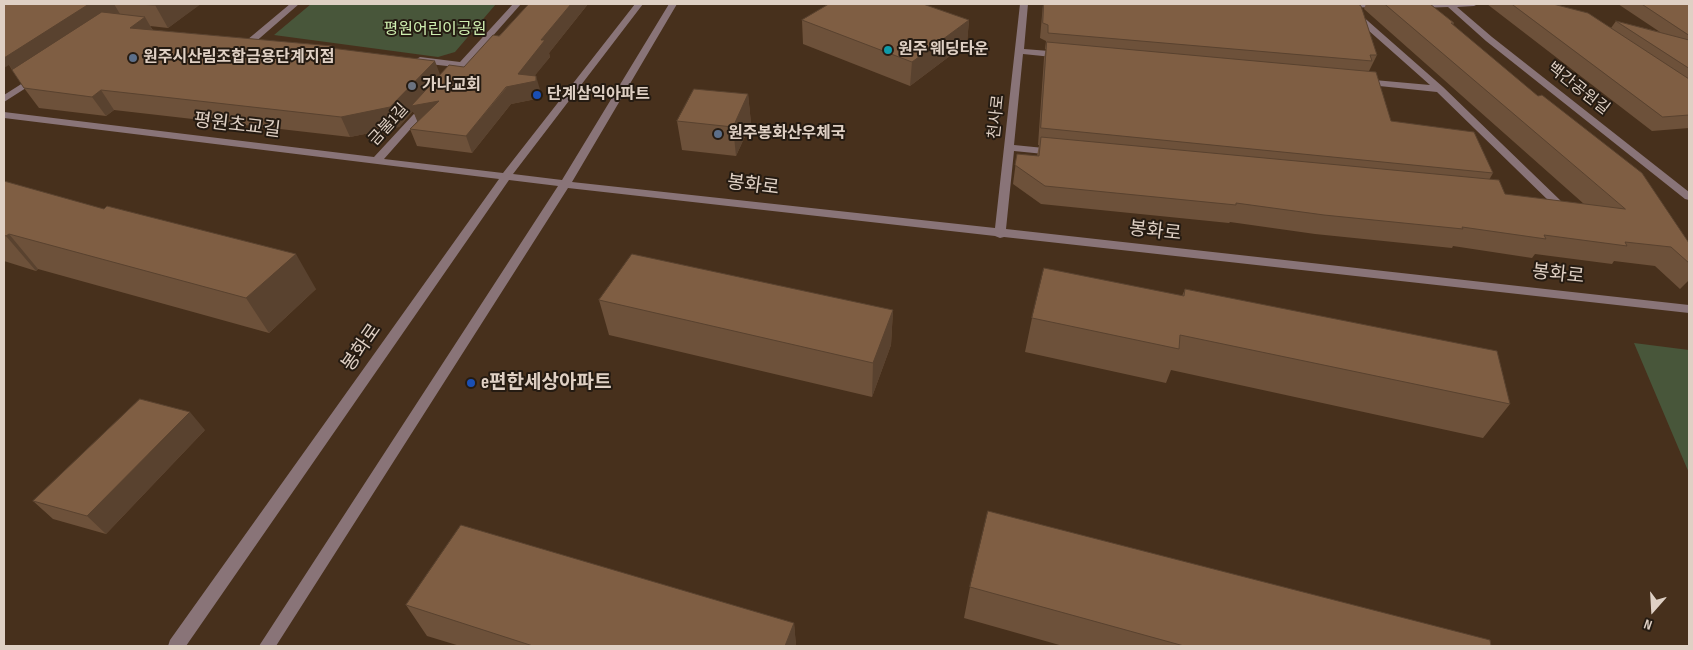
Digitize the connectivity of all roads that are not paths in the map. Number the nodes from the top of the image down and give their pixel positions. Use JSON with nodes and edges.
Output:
{"nodes":[{"id":1,"x":295,"y":4,"type":"edge"},
{"id":2,"x":517,"y":4,"type":"edge"},
{"id":3,"x":639,"y":4,"type":"edge"},
{"id":4,"x":673,"y":4,"type":"edge"},
{"id":5,"x":1024,"y":4,"type":"edge"},
{"id":6,"x":1326,"y":4,"type":"edge"},
{"id":7,"x":1474,"y":4,"type":"edge"},
{"id":8,"x":1344,"y":5,"type":"edge"},
{"id":9,"x":1450,"y":5,"type":"edge"},
{"id":10,"x":1390,"y":6,"type":"edge"},
{"id":11,"x":1408,"y":6,"type":"edge"},
{"id":12,"x":240,"y":41,"type":"edge"},
{"id":13,"x":1019,"y":51,"type":"junction"},
{"id":14,"x":1068,"y":56,"type":"edge"},
{"id":15,"x":414,"y":60,"type":"edge"},
{"id":16,"x":463,"y":65,"type":"junction"},
{"id":17,"x":42,"y":73,"type":"edge"},
{"id":18,"x":450,"y":80,"type":"edge"},
{"id":19,"x":1352,"y":81,"type":"edge"},
{"id":20,"x":1440,"y":89,"type":"junction"},
{"id":21,"x":436,"y":94,"type":"edge"},
{"id":22,"x":4,"y":99,"type":"edge"},
{"id":23,"x":4,"y":115,"type":"edge"},
{"id":24,"x":1009,"y":148,"type":"junction"},
{"id":25,"x":1069,"y":153,"type":"edge"},
{"id":26,"x":378,"y":160,"type":"junction"},
{"id":27,"x":506,"y":177,"type":"junction"},
{"id":28,"x":566,"y":184,"type":"junction"},
{"id":29,"x":1689,"y":197,"type":"edge"},
{"id":30,"x":1536,"y":200,"type":"edge"},
{"id":31,"x":1000,"y":234,"type":"junction"},
{"id":32,"x":1689,"y":308,"type":"edge"},
{"id":33,"x":176,"y":646,"type":"edge"},
{"id":34,"x":267,"y":646,"type":"edge"}],
"edges":[{"from":1,"to":12,"type":"street"},
{"from":2,"to":16,"type":"street"},
{"from":3,"to":27,"type":"street","name":"봉화로"},
{"from":4,"to":28,"type":"street"},
{"from":5,"to":13,"type":"street","name":"천사로"},
{"from":6,"to":8,"type":"street"},
{"from":7,"to":9,"type":"street"},
{"from":8,"to":10,"type":"street"},
{"from":8,"to":20,"type":"street"},
{"from":9,"to":11,"type":"street"},
{"from":9,"to":29,"type":"street","name":"백간공원길"},
{"from":13,"to":14,"type":"street"},
{"from":13,"to":24,"type":"street","name":"천사로"},
{"from":15,"to":16,"type":"street"},
{"from":16,"to":18,"type":"street"},
{"from":17,"to":22,"type":"street"},
{"from":19,"to":20,"type":"street"},
{"from":20,"to":30,"type":"street"},
{"from":21,"to":26,"type":"street","name":"금불1길"},
{"from":23,"to":26,"type":"street","name":"평원초교길"},
{"from":24,"to":25,"type":"street"},
{"from":24,"to":31,"type":"street","name":"천사로"},
{"from":26,"to":27,"type":"street","name":"평원초교길"},
{"from":27,"to":28,"type":"street","name":"평원초교길"},
{"from":27,"to":33,"type":"street","name":"봉화로"},
{"from":28,"to":31,"type":"street","name":"봉화로"},
{"from":28,"to":34,"type":"street"},
{"from":31,"to":32,"type":"street","name":"봉화로"}]}
